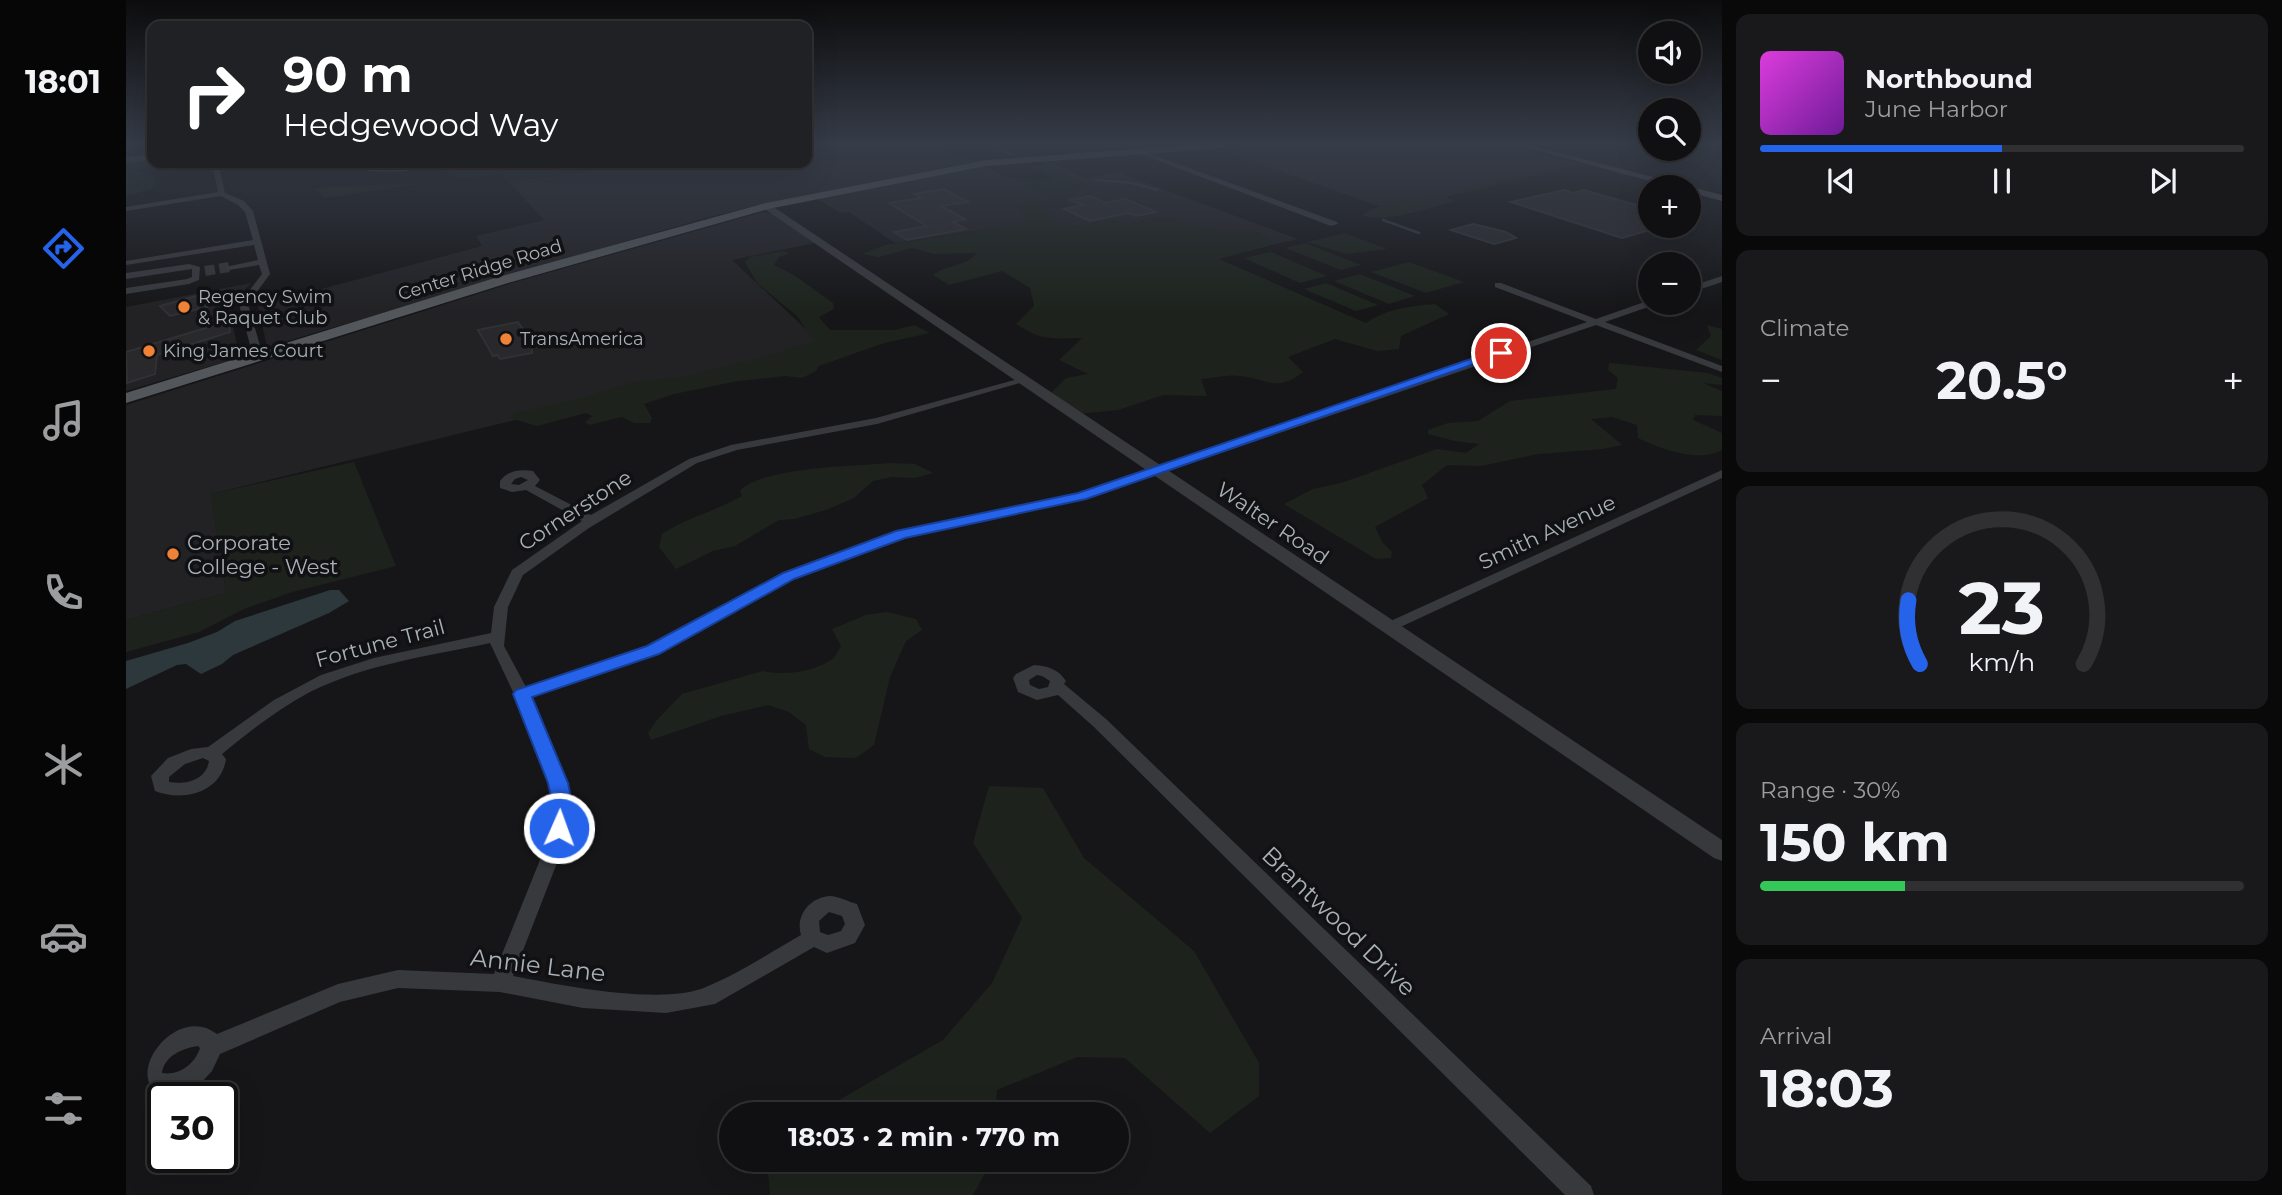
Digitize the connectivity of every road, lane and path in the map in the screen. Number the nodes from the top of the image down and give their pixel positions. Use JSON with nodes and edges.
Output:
{"nodes":[{"id":1,"x":179,"y":201,"type":"edge"},
{"id":2,"x":236,"y":201,"type":"edge"},
{"id":3,"x":791,"y":201,"type":"edge"},
{"id":4,"x":1271,"y":201,"type":"edge"},
{"id":5,"x":765,"y":206,"type":"junction"},
{"id":6,"x":126,"y":209,"type":"edge"},
{"id":7,"x":1334,"y":224,"type":"dead end"},
{"id":8,"x":257,"y":242,"type":"junction"},
{"id":9,"x":262,"y":262,"type":"junction"},
{"id":10,"x":126,"y":263,"type":"edge"},
{"id":11,"x":229,"y":267,"type":"tunnel mouth"},
{"id":12,"x":126,"y":276,"type":"edge"},
{"id":13,"x":1722,"y":279,"type":"edge"},
{"id":14,"x":1498,"y":285,"type":"dead end"},
{"id":15,"x":1701,"y":286,"type":"edge"},
{"id":16,"x":126,"y":291,"type":"edge"},
{"id":17,"x":1638,"y":307,"type":"edge"},
{"id":18,"x":1596,"y":322,"type":"junction"},
{"id":19,"x":258,"y":356,"type":"junction"},
{"id":20,"x":1722,"y":369,"type":"edge"},
{"id":21,"x":1030,"y":384,"type":"junction"},
{"id":22,"x":126,"y":398,"type":"edge"},
{"id":23,"x":1157,"y":470,"type":"junction"},
{"id":24,"x":1722,"y":474,"type":"edge"},
{"id":25,"x":527,"y":486,"type":"dead end"},
{"id":26,"x":592,"y":521,"type":"junction"},
{"id":27,"x":1389,"y":628,"type":"junction"},
{"id":28,"x":496,"y":637,"type":"junction"},
{"id":29,"x":1058,"y":687,"type":"dead end"},
{"id":30,"x":522,"y":694,"type":"junction"},
{"id":31,"x":211,"y":754,"type":"dead end"},
{"id":32,"x":1722,"y":852,"type":"edge"},
{"id":33,"x":813,"y":938,"type":"dead end"},
{"id":34,"x":500,"y":983,"type":"junction"},
{"id":35,"x":211,"y":1047,"type":"dead end"},
{"id":36,"x":1582,"y":1195,"type":"edge"}],
"edges":[{"from":1,"to":6,"type":"street"},
{"from":2,"to":8,"type":"street"},
{"from":3,"to":5,"type":"main road","name":"Center Ridge Road"},
{"from":4,"to":7,"type":"street"},
{"from":5,"to":19,"type":"main road","name":"Center Ridge Road"},
{"from":5,"to":21,"type":"street","name":"Walter Road"},
{"from":8,"to":9,"type":"street"},
{"from":8,"to":10,"type":"street"},
{"from":9,"to":11,"type":"street"},
{"from":9,"to":19,"type":"street"},
{"from":12,"to":16,"type":"street"},
{"from":13,"to":15,"type":"street"},
{"from":14,"to":18,"type":"street"},
{"from":17,"to":18,"type":"street"},
{"from":18,"to":20,"type":"street"},
{"from":18,"to":23,"type":"street"},
{"from":19,"to":22,"type":"main road","name":"Center Ridge Road"},
{"from":21,"to":23,"type":"street","name":"Walter Road"},
{"from":21,"to":26,"type":"street","name":"Cornerstone"},
{"from":23,"to":27,"type":"street","name":"Walter Road"},
{"from":23,"to":30,"type":"street"},
{"from":24,"to":27,"type":"street","name":"Smith Avenue"},
{"from":25,"to":26,"type":"street"},
{"from":26,"to":28,"type":"street","name":"Cornerstone"},
{"from":27,"to":32,"type":"street","name":"Walter Road"},
{"from":28,"to":30,"type":"street"},
{"from":28,"to":31,"type":"street","name":"Fortune Trail"},
{"from":29,"to":36,"type":"street","name":"Brantwood Drive"},
{"from":30,"to":34,"type":"street"},
{"from":33,"to":34,"type":"street","name":"Annie Lane"},
{"from":34,"to":35,"type":"street","name":"Annie Lane"}]}
